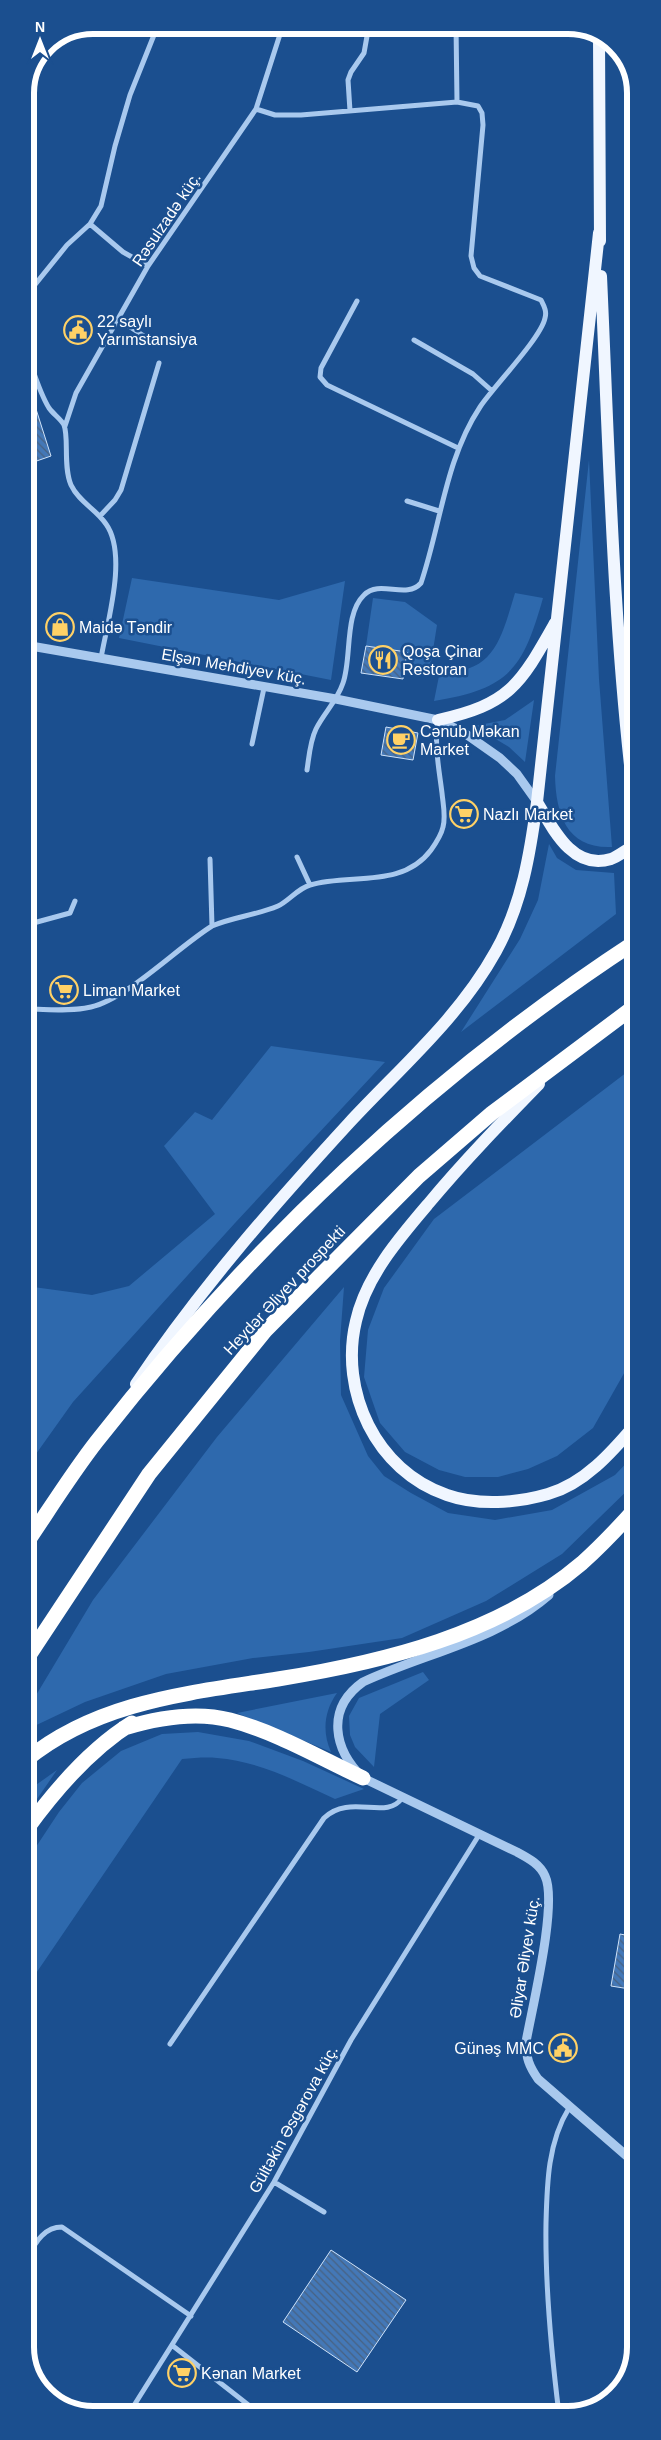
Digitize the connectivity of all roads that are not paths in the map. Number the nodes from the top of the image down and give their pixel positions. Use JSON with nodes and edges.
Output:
{"nodes":[{"id":1,"x":154,"y":34,"type":"edge"},
{"id":2,"x":280,"y":34,"type":"edge"},
{"id":3,"x":367,"y":34,"type":"edge"},
{"id":4,"x":456,"y":34,"type":"edge"},
{"id":5,"x":599,"y":43,"type":"edge"},
{"id":6,"x":457,"y":102,"type":"junction"},
{"id":7,"x":256,"y":109,"type":"junction"},
{"id":8,"x":350,"y":111,"type":"junction"},
{"id":9,"x":90,"y":224,"type":"junction"},
{"id":10,"x":599,"y":233,"type":"junction"},
{"id":11,"x":148,"y":266,"type":"junction"},
{"id":12,"x":34,"y":286,"type":"edge"},
{"id":13,"x":357,"y":301,"type":"dead end"},
{"id":14,"x":118,"y":319,"type":"junction"},
{"id":15,"x":414,"y":340,"type":"dead end"},
{"id":16,"x":153,"y":342,"type":"dead end"},
{"id":17,"x":159,"y":364,"type":"dead end"},
{"id":18,"x":34,"y":372,"type":"edge"},
{"id":19,"x":491,"y":390,"type":"junction"},
{"id":20,"x":64,"y":426,"type":"junction"},
{"id":21,"x":458,"y":448,"type":"junction"},
{"id":22,"x":407,"y":501,"type":"dead end"},
{"id":23,"x":439,"y":511,"type":"junction"},
{"id":24,"x":100,"y":516,"type":"junction"},
{"id":25,"x":558,"y":619,"type":"junction"},
{"id":26,"x":34,"y":647,"type":"edge"},
{"id":27,"x":100,"y":658,"type":"junction"},
{"id":28,"x":264,"y":688,"type":"junction"},
{"id":29,"x":336,"y":699,"type":"junction"},
{"id":30,"x":438,"y":720,"type":"junction"},
{"id":31,"x":627,"y":733,"type":"edge"},
{"id":32,"x":252,"y":744,"type":"dead end"},
{"id":33,"x":307,"y":770,"type":"dead end"},
{"id":34,"x":537,"y":802,"type":"junction"},
{"id":35,"x":627,"y":849,"type":"edge"},
{"id":36,"x":297,"y":857,"type":"dead end"},
{"id":37,"x":210,"y":859,"type":"dead end"},
{"id":38,"x":310,"y":886,"type":"junction"},
{"id":39,"x":75,"y":901,"type":"dead end"},
{"id":40,"x":34,"y":923,"type":"edge"},
{"id":41,"x":212,"y":926,"type":"junction"},
{"id":42,"x":627,"y":947,"type":"edge"},
{"id":43,"x":34,"y":1009,"type":"edge"},
{"id":44,"x":627,"y":1012,"type":"edge"},
{"id":45,"x":568,"y":1056,"type":"junction"},
{"id":46,"x":627,"y":1435,"type":"edge"},
{"id":47,"x":96,"y":1442,"type":"junction"},
{"id":48,"x":627,"y":1518,"type":"edge"},
{"id":49,"x":34,"y":1532,"type":"edge"},
{"id":50,"x":582,"y":1563,"type":"junction"},
{"id":51,"x":34,"y":1648,"type":"edge"},
{"id":52,"x":200,"y":1690,"type":"junction"},
{"id":53,"x":124,"y":1728,"type":"junction"},
{"id":54,"x":34,"y":1754,"type":"edge"},
{"id":55,"x":363,"y":1778,"type":"junction"},
{"id":56,"x":402,"y":1798,"type":"junction"},
{"id":57,"x":34,"y":1820,"type":"edge"},
{"id":58,"x":479,"y":1835,"type":"junction"},
{"id":59,"x":170,"y":2044,"type":"dead end"},
{"id":60,"x":569,"y":2108,"type":"junction"},
{"id":61,"x":627,"y":2156,"type":"edge"},
{"id":62,"x":274,"y":2182,"type":"junction"},
{"id":63,"x":324,"y":2212,"type":"dead end"},
{"id":64,"x":34,"y":2248,"type":"edge"},
{"id":65,"x":191,"y":2316,"type":"junction"},
{"id":66,"x":173,"y":2346,"type":"junction"},
{"id":67,"x":134,"y":2406,"type":"edge"},
{"id":68,"x":250,"y":2406,"type":"edge"},
{"id":69,"x":558,"y":2406,"type":"edge"}],
"edges":[{"from":1,"to":9,"type":"street"},
{"from":2,"to":7,"type":"street","name":"Rəsulzadə küç."},
{"from":3,"to":8,"type":"street"},
{"from":4,"to":6,"type":"street"},
{"from":5,"to":10,"type":"main road"},
{"from":6,"to":8,"type":"street"},
{"from":6,"to":19,"type":"street"},
{"from":7,"to":8,"type":"street"},
{"from":7,"to":11,"type":"street","name":"Rəsulzadə küç."},
{"from":9,"to":11,"type":"street"},
{"from":9,"to":12,"type":"street"},
{"from":10,"to":25,"type":"main road"},
{"from":10,"to":31,"type":"main road"},
{"from":11,"to":14,"type":"street","name":"Rəsulzadə küç."},
{"from":13,"to":21,"type":"street"},
{"from":14,"to":16,"type":"street"},
{"from":14,"to":20,"type":"street","name":"Rəsulzadə küç."},
{"from":15,"to":19,"type":"street"},
{"from":17,"to":24,"type":"street"},
{"from":18,"to":20,"type":"street"},
{"from":19,"to":21,"type":"street"},
{"from":20,"to":24,"type":"street"},
{"from":21,"to":23,"type":"street"},
{"from":22,"to":23,"type":"street"},
{"from":23,"to":29,"type":"street"},
{"from":24,"to":27,"type":"street"},
{"from":25,"to":30,"type":"main road"},
{"from":25,"to":34,"type":"main road"},
{"from":26,"to":27,"type":"street","name":"Elşən Mehdiyev küç."},
{"from":27,"to":28,"type":"street","name":"Elşən Mehdiyev küç."},
{"from":28,"to":29,"type":"street","name":"Elşən Mehdiyev küç."},
{"from":28,"to":32,"type":"street"},
{"from":29,"to":30,"type":"street","name":"Elşən Mehdiyev küç."},
{"from":29,"to":33,"type":"street"},
{"from":30,"to":34,"type":"street","name":"Elşən Mehdiyev küç."},
{"from":30,"to":38,"type":"street"},
{"from":34,"to":35,"type":"main road"},
{"from":34,"to":47,"type":"main road"},
{"from":36,"to":38,"type":"street"},
{"from":37,"to":41,"type":"street"},
{"from":38,"to":41,"type":"street"},
{"from":39,"to":40,"type":"street"},
{"from":41,"to":43,"type":"street"},
{"from":42,"to":47,"type":"highway"},
{"from":44,"to":45,"type":"highway","name":"Heydər Əliyev prospekti"},
{"from":45,"to":46,"type":"main road"},
{"from":45,"to":51,"type":"highway","name":"Heydər Əliyev prospekti"},
{"from":47,"to":49,"type":"highway"},
{"from":48,"to":50,"type":"highway"},
{"from":50,"to":52,"type":"highway"},
{"from":50,"to":55,"type":"street"},
{"from":52,"to":53,"type":"highway"},
{"from":52,"to":54,"type":"highway"},
{"from":53,"to":55,"type":"highway"},
{"from":53,"to":57,"type":"highway"},
{"from":55,"to":56,"type":"street","name":"Əliyar Əliyev küç."},
{"from":56,"to":58,"type":"street","name":"Əliyar Əliyev küç."},
{"from":56,"to":59,"type":"street"},
{"from":58,"to":60,"type":"street","name":"Əliyar Əliyev küç."},
{"from":58,"to":62,"type":"street","name":"Gültəkin Əsgərova küç."},
{"from":60,"to":61,"type":"street","name":"Əliyar Əliyev küç."},
{"from":60,"to":69,"type":"street"},
{"from":62,"to":63,"type":"street"},
{"from":62,"to":65,"type":"street","name":"Gültəkin Əsgərova küç."},
{"from":64,"to":65,"type":"street"},
{"from":65,"to":66,"type":"street","name":"Gültəkin Əsgərova küç."},
{"from":66,"to":67,"type":"street","name":"Gültəkin Əsgərova küç."},
{"from":66,"to":68,"type":"street"}]}
